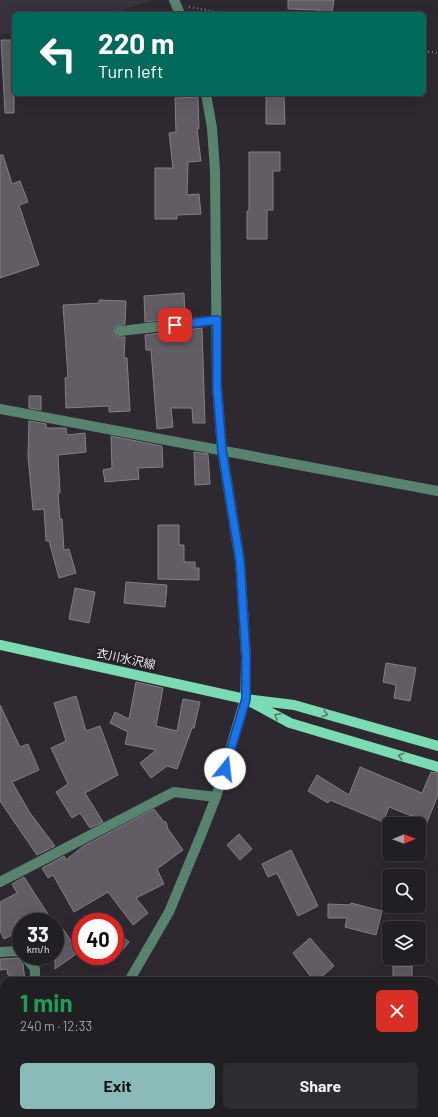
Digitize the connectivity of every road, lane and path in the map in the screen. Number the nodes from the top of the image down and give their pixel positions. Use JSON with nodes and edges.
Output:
{"nodes":[{"id":1,"x":177,"y":6,"type":"edge"},
{"id":2,"x":215,"y":12,"type":"edge"},
{"id":3,"x":426,"y":51,"type":"edge"},
{"id":4,"x":438,"y":53,"type":"edge"},
{"id":5,"x":206,"y":96,"type":"edge"},
{"id":6,"x":217,"y":320,"type":"junction"},
{"id":7,"x":120,"y":331,"type":"dead end"},
{"id":8,"x":0,"y":409,"type":"edge"},
{"id":9,"x":222,"y":450,"type":"junction"},
{"id":10,"x":438,"y":491,"type":"edge"},
{"id":11,"x":0,"y":645,"type":"edge"},
{"id":12,"x":246,"y":699,"type":"junction"},
{"id":13,"x":438,"y":746,"type":"edge"},
{"id":14,"x":438,"y":767,"type":"edge"},
{"id":15,"x":216,"y":797,"type":"junction"},
{"id":16,"x":0,"y":882,"type":"edge"},
{"id":17,"x":12,"y":951,"type":"edge"},
{"id":18,"x":0,"y":952,"type":"edge"},
{"id":19,"x":32,"y":965,"type":"edge"},
{"id":20,"x":35,"y":977,"type":"edge"},
{"id":21,"x":131,"y":977,"type":"edge"}],
"edges":[{"from":1,"to":2,"type":"path"},
{"from":3,"to":4,"type":"path"},
{"from":5,"to":6,"type":"street"},
{"from":6,"to":7,"type":"street"},
{"from":6,"to":9,"type":"street"},
{"from":8,"to":9,"type":"street"},
{"from":9,"to":10,"type":"street"},
{"from":9,"to":12,"type":"street"},
{"from":11,"to":12,"type":"main road","name":"衣川水沢線"},
{"from":12,"to":13,"type":"main road","name":"衣川水沢線","one_way":true},
{"from":14,"to":12,"type":"main road","name":"衣川水沢線","one_way":true},
{"from":12,"to":15,"type":"street"},
{"from":15,"to":16,"type":"street"},
{"from":15,"to":21,"type":"street"},
{"from":17,"to":18,"type":"street"},
{"from":19,"to":20,"type":"street"}]}
